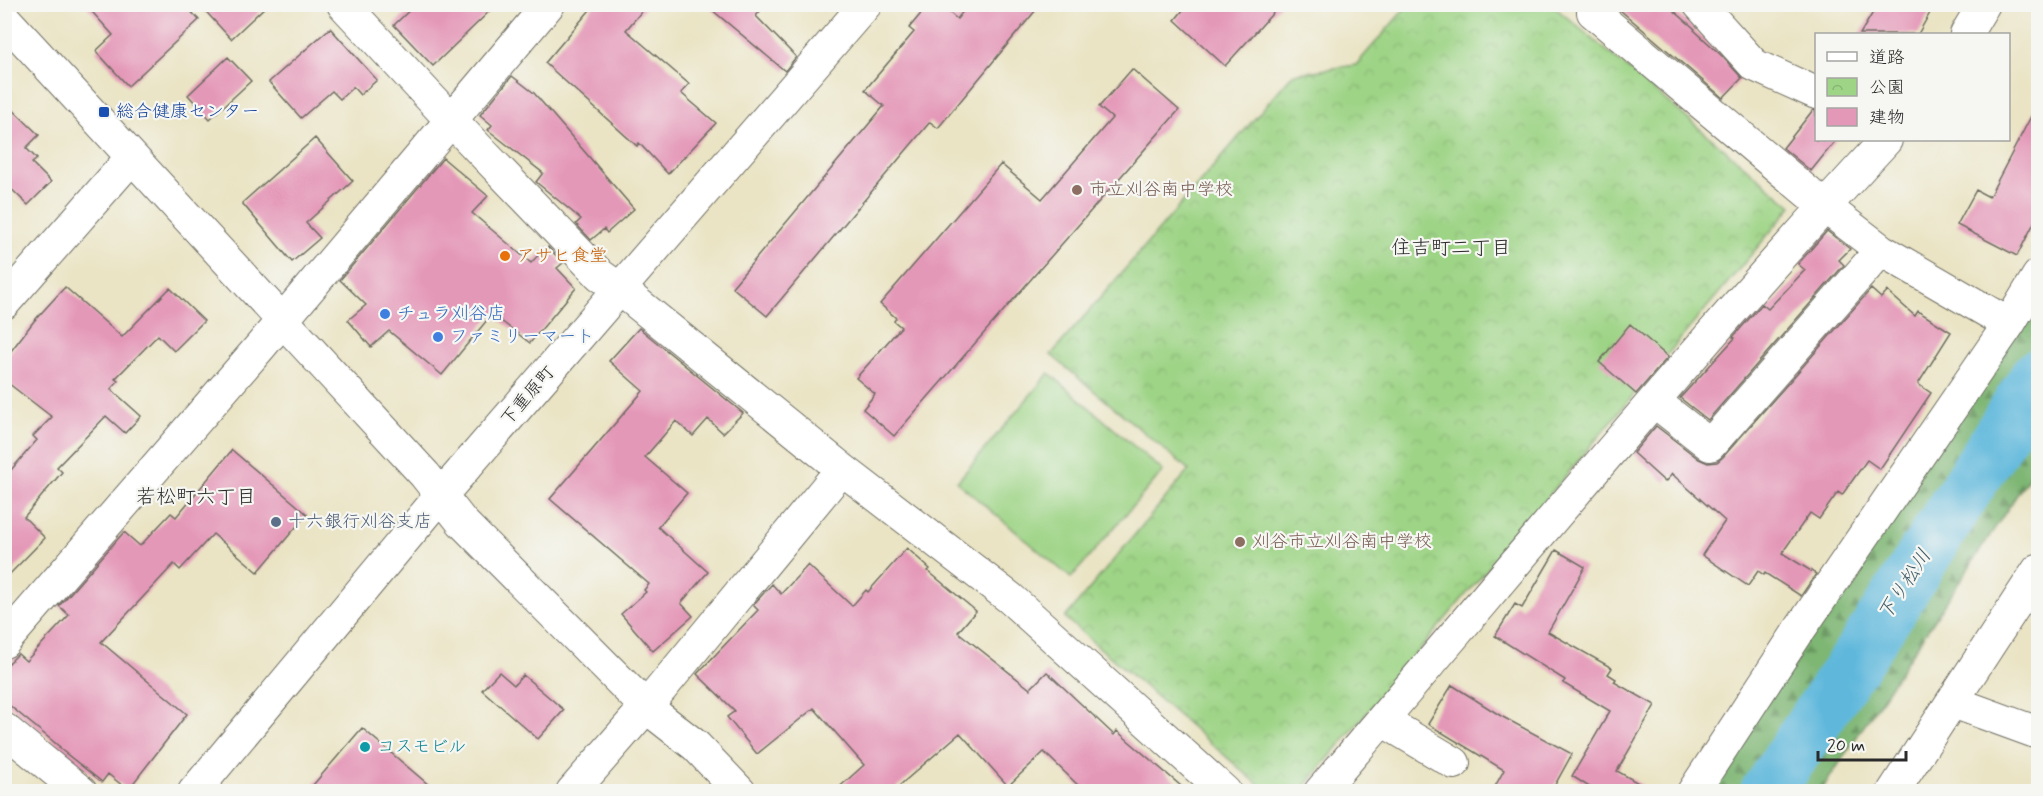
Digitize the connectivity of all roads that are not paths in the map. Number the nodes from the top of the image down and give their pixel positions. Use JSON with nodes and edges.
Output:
{"nodes":[{"id":1,"x":342,"y":4,"type":"edge"},
{"id":2,"x":549,"y":4,"type":"edge"},
{"id":3,"x":866,"y":4,"type":"edge"},
{"id":4,"x":1699,"y":4,"type":"edge"},
{"id":5,"x":1984,"y":4,"type":"edge"},
{"id":6,"x":1593,"y":7,"type":"edge"},
{"id":7,"x":4,"y":18,"type":"edge"},
{"id":8,"x":1967,"y":33,"type":"edge"},
{"id":9,"x":1815,"y":93,"type":"edge"},
{"id":10,"x":451,"y":120,"type":"junction"},
{"id":11,"x":1885,"y":141,"type":"edge"},
{"id":12,"x":132,"y":157,"type":"junction"},
{"id":13,"x":1824,"y":206,"type":"junction"},
{"id":14,"x":1881,"y":250,"type":"junction"},
{"id":15,"x":2038,"y":276,"type":"edge"},
{"id":16,"x":621,"y":290,"type":"junction"},
{"id":17,"x":4,"y":303,"type":"edge"},
{"id":18,"x":282,"y":320,"type":"junction"},
{"id":19,"x":2009,"y":324,"type":"junction"},
{"id":20,"x":1654,"y":401,"type":"junction"},
{"id":21,"x":842,"y":469,"type":"junction"},
{"id":22,"x":442,"y":495,"type":"junction"},
{"id":23,"x":2038,"y":570,"type":"edge"},
{"id":24,"x":4,"y":642,"type":"edge"},
{"id":25,"x":1953,"y":702,"type":"junction"},
{"id":26,"x":646,"y":707,"type":"junction"},
{"id":27,"x":1382,"y":720,"type":"junction"},
{"id":28,"x":4,"y":729,"type":"edge"},
{"id":29,"x":2038,"y":733,"type":"edge"},
{"id":30,"x":1454,"y":763,"type":"dead end"},
{"id":31,"x":81,"y":792,"type":"edge"},
{"id":32,"x":194,"y":792,"type":"edge"},
{"id":33,"x":572,"y":792,"type":"edge"},
{"id":34,"x":740,"y":792,"type":"edge"},
{"id":35,"x":1225,"y":792,"type":"edge"},
{"id":36,"x":1320,"y":792,"type":"edge"},
{"id":37,"x":1693,"y":792,"type":"edge"},
{"id":38,"x":1893,"y":792,"type":"edge"}],
"edges":[{"from":1,"to":10,"type":"street"},
{"from":2,"to":10,"type":"street"},
{"from":3,"to":16,"type":"street","name":"下重原町"},
{"from":4,"to":9,"type":"street"},
{"from":5,"to":8,"type":"street"},
{"from":6,"to":13,"type":"street"},
{"from":7,"to":12,"type":"street"},
{"from":10,"to":16,"type":"street"},
{"from":10,"to":18,"type":"street"},
{"from":11,"to":13,"type":"street"},
{"from":12,"to":17,"type":"street"},
{"from":12,"to":18,"type":"street"},
{"from":13,"to":14,"type":"street"},
{"from":13,"to":20,"type":"street"},
{"from":14,"to":19,"type":"street"},
{"from":14,"to":20,"type":"street"},
{"from":15,"to":19,"type":"street"},
{"from":16,"to":21,"type":"street"},
{"from":16,"to":22,"type":"street","name":"下重原町"},
{"from":18,"to":22,"type":"street"},
{"from":18,"to":24,"type":"street"},
{"from":19,"to":37,"type":"street"},
{"from":20,"to":27,"type":"street"},
{"from":21,"to":26,"type":"street"},
{"from":21,"to":35,"type":"street"},
{"from":22,"to":26,"type":"street"},
{"from":22,"to":32,"type":"street","name":"下重原町"},
{"from":23,"to":25,"type":"street"},
{"from":25,"to":29,"type":"street"},
{"from":25,"to":38,"type":"street"},
{"from":26,"to":33,"type":"street"},
{"from":26,"to":34,"type":"street"},
{"from":27,"to":30,"type":"street"},
{"from":27,"to":36,"type":"street"},
{"from":28,"to":31,"type":"street"}]}
